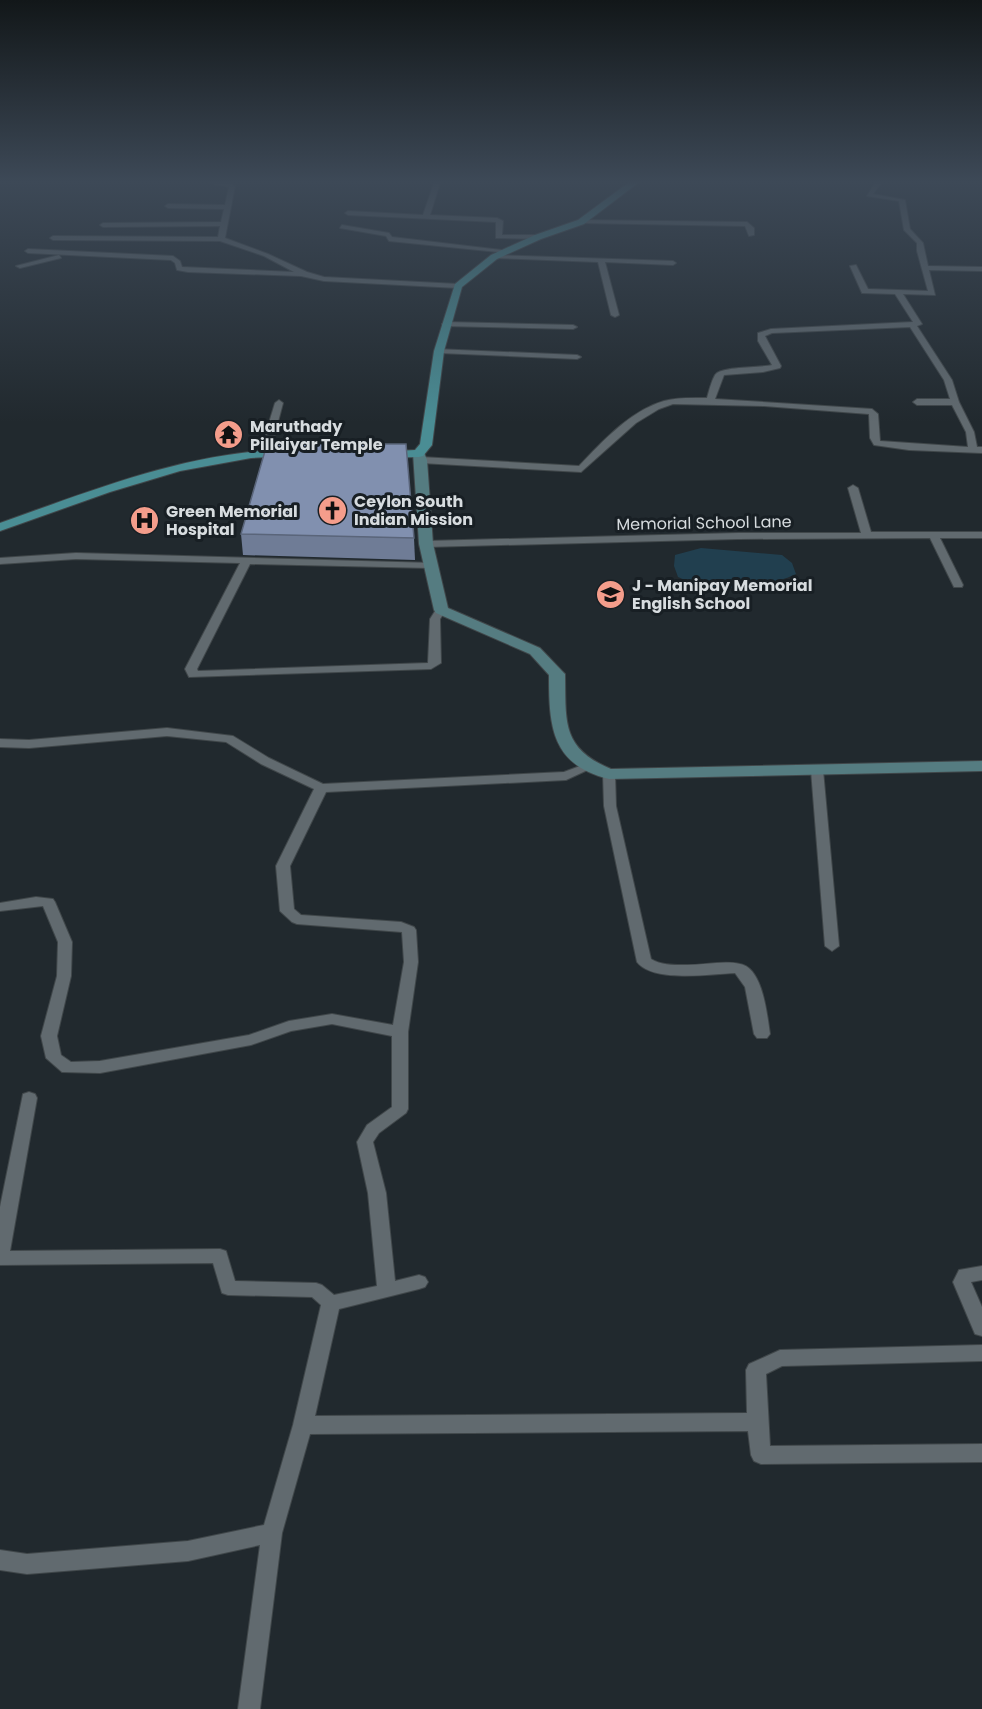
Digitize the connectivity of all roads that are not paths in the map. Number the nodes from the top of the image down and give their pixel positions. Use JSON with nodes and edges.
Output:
{"nodes":[{"id":1,"x":37,"y":263,"type":"edge"},
{"id":2,"x":177,"y":263,"type":"edge"},
{"id":3,"x":282,"y":263,"type":"edge"},
{"id":4,"x":487,"y":263,"type":"edge"},
{"id":5,"x":602,"y":263,"type":"edge"},
{"id":6,"x":924,"y":263,"type":"edge"},
{"id":7,"x":854,"y":266,"type":"dead end"},
{"id":8,"x":20,"y":267,"type":"dead end"},
{"id":9,"x":926,"y":267,"type":"junction"},
{"id":10,"x":982,"y":269,"type":"edge"},
{"id":11,"x":304,"y":274,"type":"junction"},
{"id":12,"x":458,"y":286,"type":"junction"},
{"id":13,"x":898,"y":293,"type":"junction"},
{"id":14,"x":615,"y":315,"type":"dead end"},
{"id":15,"x":446,"y":324,"type":"junction"},
{"id":16,"x":912,"y":324,"type":"junction"},
{"id":17,"x":573,"y":327,"type":"dead end"},
{"id":18,"x":439,"y":351,"type":"junction"},
{"id":19,"x":577,"y":357,"type":"dead end"},
{"id":20,"x":710,"y":401,"type":"junction"},
{"id":21,"x":917,"y":402,"type":"dead end"},
{"id":22,"x":955,"y":402,"type":"junction"},
{"id":23,"x":279,"y":403,"type":"dead end"},
{"id":24,"x":978,"y":449,"type":"edge"},
{"id":25,"x":265,"y":452,"type":"junction"},
{"id":26,"x":300,"y":453,"type":"edge"},
{"id":27,"x":368,"y":455,"type":"edge"},
{"id":28,"x":420,"y":456,"type":"junction"},
{"id":29,"x":853,"y":488,"type":"dead end"},
{"id":30,"x":0,"y":528,"type":"edge"},
{"id":31,"x":982,"y":535,"type":"edge"},
{"id":32,"x":867,"y":537,"type":"junction"},
{"id":33,"x":934,"y":537,"type":"junction"},
{"id":34,"x":426,"y":544,"type":"junction"},
{"id":35,"x":0,"y":561,"type":"edge"},
{"id":36,"x":246,"y":562,"type":"junction"},
{"id":37,"x":430,"y":565,"type":"junction"},
{"id":38,"x":958,"y":585,"type":"dead end"},
{"id":39,"x":441,"y":610,"type":"junction"},
{"id":40,"x":0,"y":743,"type":"edge"},
{"id":41,"x":982,"y":766,"type":"edge"},
{"id":42,"x":588,"y":767,"type":"junction"},
{"id":43,"x":817,"y":770,"type":"junction"},
{"id":44,"x":609,"y":774,"type":"junction"},
{"id":45,"x":321,"y":788,"type":"junction"},
{"id":46,"x":0,"y":907,"type":"edge"},
{"id":47,"x":832,"y":946,"type":"dead end"},
{"id":48,"x":400,"y":1032,"type":"junction"},
{"id":49,"x":762,"y":1034,"type":"dead end"},
{"id":50,"x":29,"y":1098,"type":"dead end"},
{"id":51,"x":0,"y":1256,"type":"edge"},
{"id":52,"x":982,"y":1273,"type":"edge"},
{"id":53,"x":419,"y":1282,"type":"dead end"},
{"id":54,"x":387,"y":1291,"type":"junction"},
{"id":55,"x":331,"y":1303,"type":"junction"},
{"id":56,"x":982,"y":1328,"type":"edge"},
{"id":57,"x":982,"y":1353,"type":"edge"},
{"id":58,"x":757,"y":1422,"type":"junction"},
{"id":59,"x":303,"y":1425,"type":"junction"},
{"id":60,"x":982,"y":1453,"type":"edge"},
{"id":61,"x":272,"y":1533,"type":"junction"},
{"id":62,"x":0,"y":1560,"type":"edge"},
{"id":63,"x":249,"y":1709,"type":"edge"}],
"edges":[{"from":1,"to":8,"type":"street"},
{"from":2,"to":11,"type":"street"},
{"from":3,"to":11,"type":"street"},
{"from":4,"to":12,"type":"main road"},
{"from":5,"to":14,"type":"street"},
{"from":6,"to":9,"type":"street"},
{"from":7,"to":13,"type":"street"},
{"from":9,"to":10,"type":"street"},
{"from":9,"to":13,"type":"street"},
{"from":11,"to":12,"type":"street"},
{"from":12,"to":15,"type":"main road"},
{"from":13,"to":16,"type":"street"},
{"from":15,"to":17,"type":"street"},
{"from":15,"to":18,"type":"main road"},
{"from":16,"to":20,"type":"street"},
{"from":16,"to":22,"type":"street"},
{"from":18,"to":19,"type":"street"},
{"from":18,"to":28,"type":"main road"},
{"from":20,"to":24,"type":"street"},
{"from":20,"to":28,"type":"street"},
{"from":21,"to":22,"type":"street"},
{"from":22,"to":24,"type":"street"},
{"from":23,"to":25,"type":"street"},
{"from":25,"to":26,"type":"main road"},
{"from":25,"to":30,"type":"main road"},
{"from":27,"to":28,"type":"main road"},
{"from":28,"to":34,"type":"street"},
{"from":29,"to":32,"type":"street"},
{"from":31,"to":33,"type":"street","name":"Memorial School Lane"},
{"from":32,"to":33,"type":"street","name":"Memorial School Lane"},
{"from":32,"to":34,"type":"street","name":"Memorial School Lane"},
{"from":33,"to":38,"type":"street"},
{"from":34,"to":37,"type":"street"},
{"from":35,"to":36,"type":"street"},
{"from":36,"to":37,"type":"street"},
{"from":36,"to":39,"type":"street"},
{"from":37,"to":39,"type":"street"},
{"from":39,"to":42,"type":"street"},
{"from":40,"to":45,"type":"street"},
{"from":41,"to":43,"type":"street"},
{"from":42,"to":44,"type":"street"},
{"from":42,"to":45,"type":"street"},
{"from":43,"to":44,"type":"street"},
{"from":43,"to":47,"type":"street"},
{"from":44,"to":49,"type":"street"},
{"from":45,"to":48,"type":"street"},
{"from":46,"to":48,"type":"street"},
{"from":48,"to":54,"type":"street"},
{"from":50,"to":51,"type":"street"},
{"from":51,"to":55,"type":"street"},
{"from":52,"to":56,"type":"street"},
{"from":53,"to":54,"type":"street"},
{"from":54,"to":55,"type":"street"},
{"from":55,"to":59,"type":"street"},
{"from":57,"to":58,"type":"street"},
{"from":58,"to":59,"type":"street"},
{"from":58,"to":60,"type":"street"},
{"from":59,"to":61,"type":"street"},
{"from":61,"to":62,"type":"street"},
{"from":61,"to":63,"type":"street"}]}
